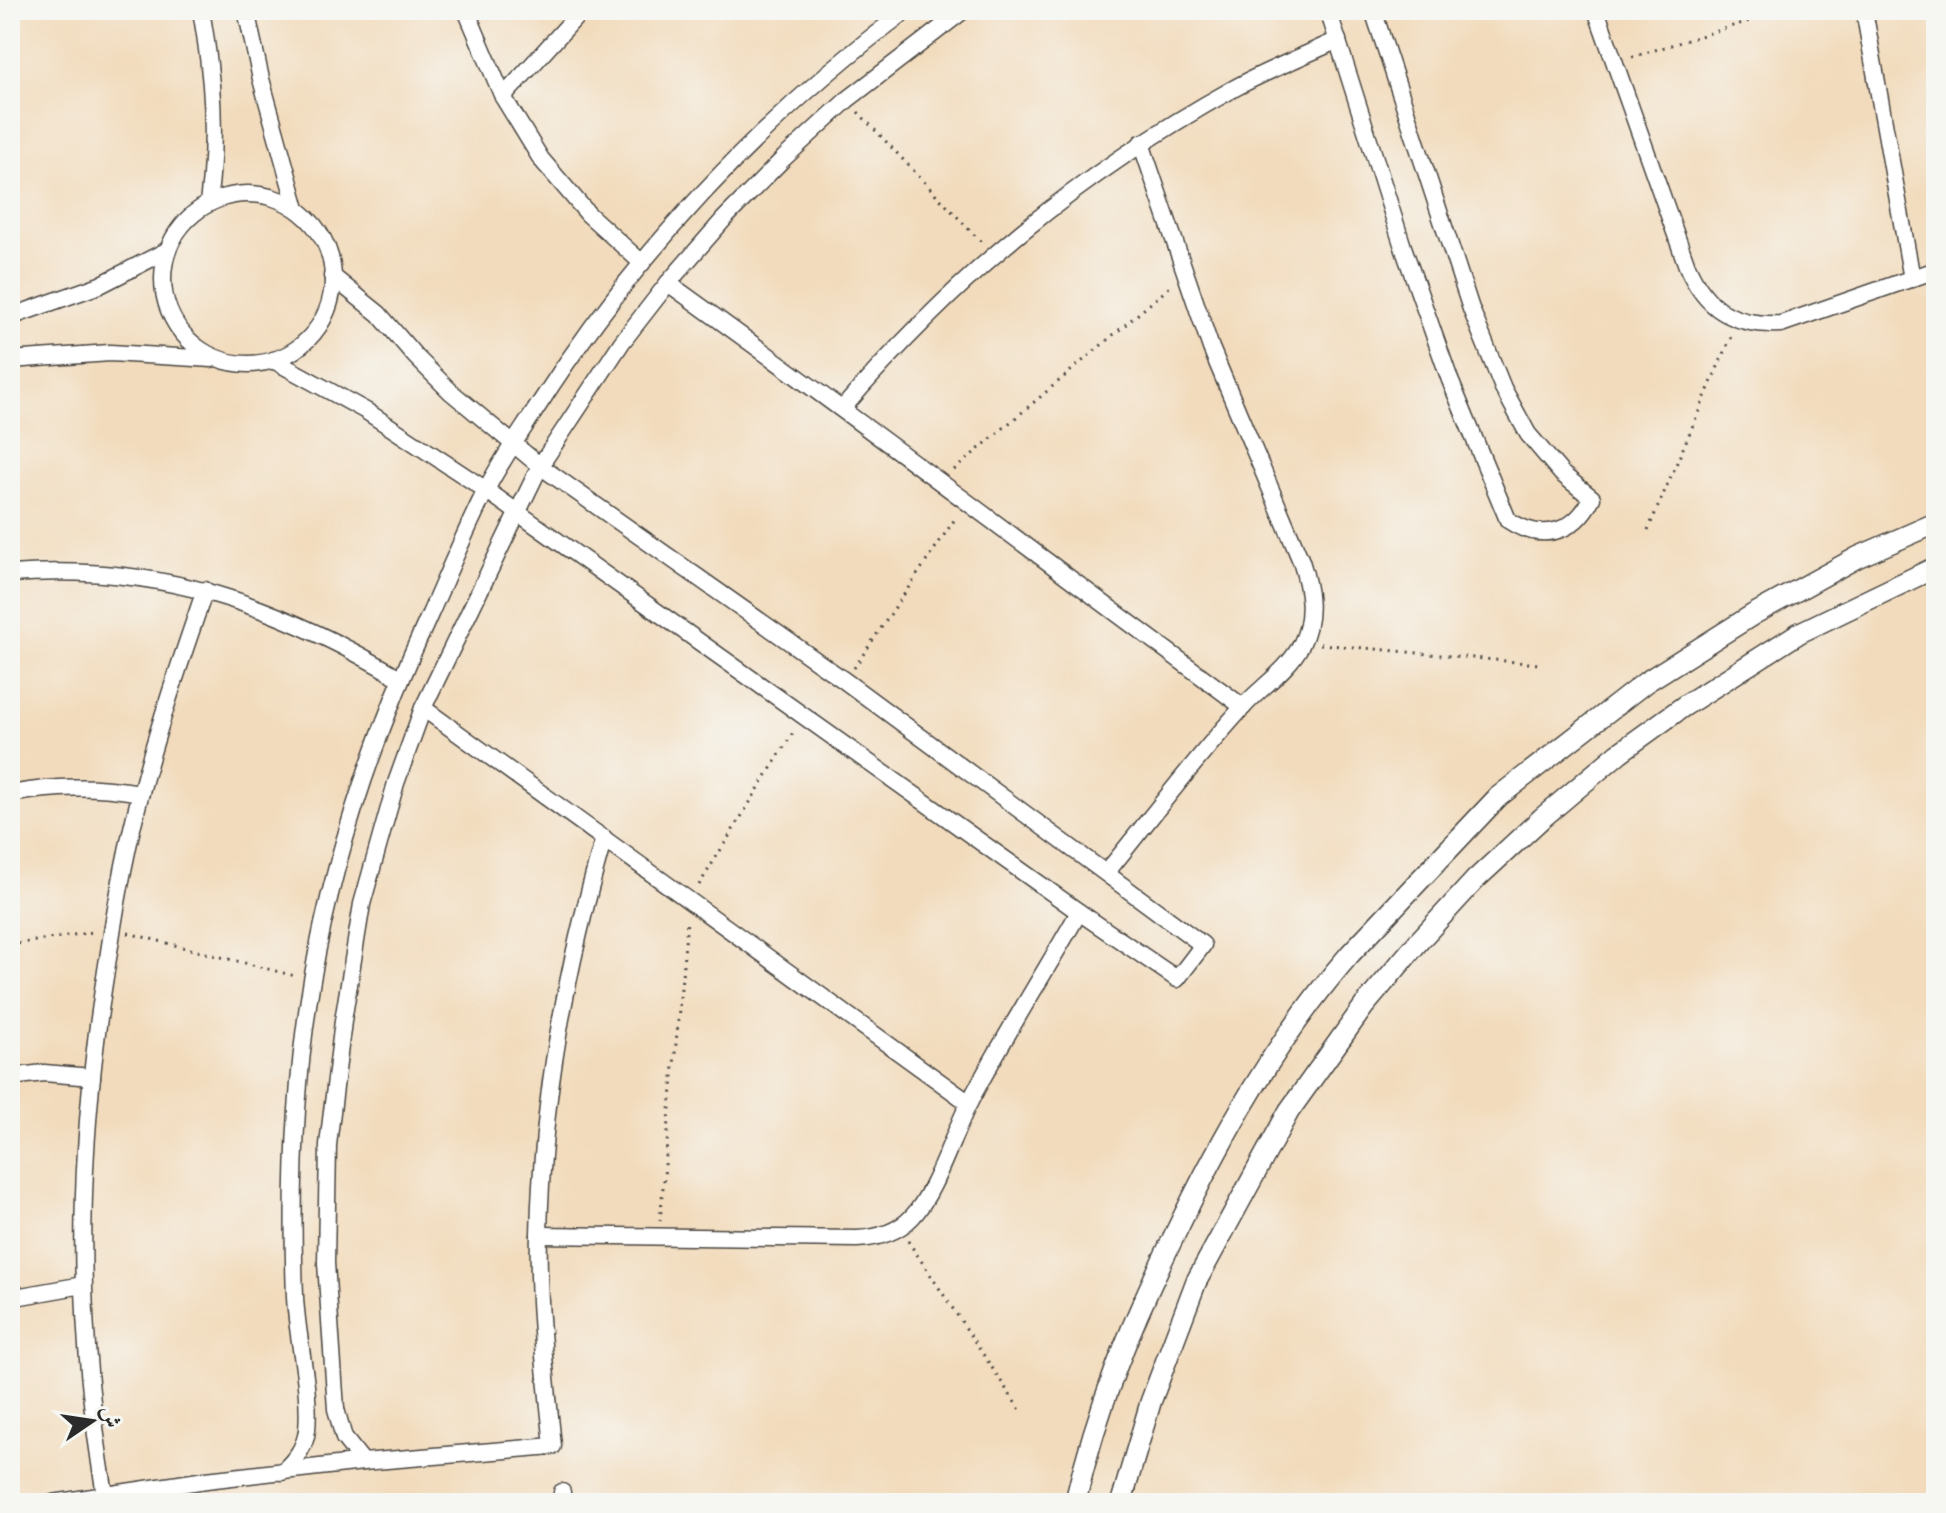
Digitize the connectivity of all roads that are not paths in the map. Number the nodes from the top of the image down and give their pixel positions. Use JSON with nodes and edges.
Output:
{"nodes":[{"id":1,"x":201,"y":10,"type":"edge"},
{"id":2,"x":246,"y":10,"type":"edge"},
{"id":3,"x":466,"y":10,"type":"edge"},
{"id":4,"x":582,"y":10,"type":"edge"},
{"id":5,"x":907,"y":10,"type":"edge"},
{"id":6,"x":964,"y":10,"type":"edge"},
{"id":7,"x":1328,"y":10,"type":"edge"},
{"id":8,"x":1373,"y":10,"type":"edge"},
{"id":9,"x":1596,"y":10,"type":"edge"},
{"id":10,"x":1864,"y":10,"type":"edge"},
{"id":11,"x":1338,"y":40,"type":"junction"},
{"id":12,"x":503,"y":97,"type":"junction"},
{"id":13,"x":1141,"y":143,"type":"junction"},
{"id":14,"x":208,"y":204,"type":"junction"},
{"id":15,"x":297,"y":209,"type":"junction"},
{"id":16,"x":168,"y":250,"type":"junction"},
{"id":17,"x":642,"y":263,"type":"junction"},
{"id":18,"x":1936,"y":270,"type":"edge"},
{"id":19,"x":332,"y":276,"type":"junction"},
{"id":20,"x":1912,"y":279,"type":"junction"},
{"id":21,"x":668,"y":283,"type":"junction"},
{"id":22,"x":10,"y":317,"type":"edge"},
{"id":23,"x":10,"y":360,"type":"edge"},
{"id":24,"x":273,"y":360,"type":"junction"},
{"id":25,"x":227,"y":361,"type":"junction"},
{"id":26,"x":843,"y":408,"type":"junction"},
{"id":27,"x":514,"y":444,"type":"junction"},
{"id":28,"x":540,"y":466,"type":"junction"},
{"id":29,"x":486,"y":490,"type":"junction"},
{"id":30,"x":519,"y":513,"type":"junction"},
{"id":31,"x":1936,"y":523,"type":"edge"},
{"id":32,"x":1936,"y":567,"type":"edge"},
{"id":33,"x":10,"y":574,"type":"edge"},
{"id":34,"x":205,"y":590,"type":"junction"},
{"id":35,"x":400,"y":678,"type":"junction"},
{"id":36,"x":1243,"y":707,"type":"junction"},
{"id":37,"x":423,"y":708,"type":"junction"},
{"id":38,"x":141,"y":793,"type":"junction"},
{"id":39,"x":10,"y":794,"type":"edge"},
{"id":40,"x":604,"y":838,"type":"junction"},
{"id":41,"x":1106,"y":873,"type":"junction"},
{"id":42,"x":1079,"y":912,"type":"junction"},
{"id":43,"x":10,"y":1077,"type":"edge"},
{"id":44,"x":92,"y":1077,"type":"junction"},
{"id":45,"x":969,"y":1103,"type":"junction"},
{"id":46,"x":539,"y":1235,"type":"junction"},
{"id":47,"x":83,"y":1285,"type":"junction"},
{"id":48,"x":10,"y":1298,"type":"edge"},
{"id":49,"x":333,"y":1371,"type":"junction"},
{"id":50,"x":303,"y":1375,"type":"junction"},
{"id":51,"x":363,"y":1462,"type":"junction"},
{"id":52,"x":282,"y":1472,"type":"junction"},
{"id":53,"x":105,"y":1494,"type":"junction"},
{"id":54,"x":53,"y":1503,"type":"edge"},
{"id":55,"x":1075,"y":1503,"type":"edge"},
{"id":56,"x":1121,"y":1503,"type":"edge"}],
"edges":[{"from":1,"to":14,"type":"street"},
{"from":2,"to":15,"type":"street"},
{"from":3,"to":12,"type":"street"},
{"from":4,"to":12,"type":"street"},
{"from":5,"to":17,"type":"street"},
{"from":6,"to":21,"type":"street"},
{"from":7,"to":11,"type":"street"},
{"from":8,"to":11,"type":"street"},
{"from":9,"to":20,"type":"street"},
{"from":10,"to":20,"type":"street"},
{"from":11,"to":13,"type":"street"},
{"from":12,"to":17,"type":"street"},
{"from":13,"to":26,"type":"street"},
{"from":13,"to":36,"type":"street"},
{"from":14,"to":15,"type":"street"},
{"from":14,"to":16,"type":"street"},
{"from":15,"to":19,"type":"street"},
{"from":16,"to":22,"type":"street"},
{"from":16,"to":25,"type":"street"},
{"from":17,"to":27,"type":"street"},
{"from":18,"to":20,"type":"street"},
{"from":19,"to":24,"type":"street"},
{"from":19,"to":27,"type":"street"},
{"from":21,"to":26,"type":"street"},
{"from":21,"to":28,"type":"street"},
{"from":23,"to":25,"type":"street"},
{"from":24,"to":25,"type":"street"},
{"from":24,"to":29,"type":"street"},
{"from":26,"to":36,"type":"street"},
{"from":27,"to":28,"type":"street"},
{"from":27,"to":29,"type":"street"},
{"from":28,"to":30,"type":"street"},
{"from":28,"to":41,"type":"street"},
{"from":29,"to":30,"type":"street"},
{"from":29,"to":35,"type":"street"},
{"from":30,"to":37,"type":"street"},
{"from":30,"to":42,"type":"street"},
{"from":31,"to":55,"type":"street"},
{"from":32,"to":56,"type":"street"},
{"from":33,"to":34,"type":"street"},
{"from":34,"to":35,"type":"street"},
{"from":34,"to":38,"type":"street"},
{"from":35,"to":50,"type":"street"},
{"from":36,"to":41,"type":"street"},
{"from":37,"to":40,"type":"street"},
{"from":37,"to":49,"type":"street"},
{"from":38,"to":39,"type":"street"},
{"from":38,"to":44,"type":"street"},
{"from":40,"to":45,"type":"street"},
{"from":40,"to":46,"type":"street"},
{"from":41,"to":42,"type":"street"},
{"from":42,"to":45,"type":"street"},
{"from":43,"to":44,"type":"street"},
{"from":44,"to":47,"type":"street"},
{"from":45,"to":46,"type":"street"},
{"from":46,"to":51,"type":"street"},
{"from":47,"to":48,"type":"street"},
{"from":47,"to":53,"type":"street"},
{"from":49,"to":50,"type":"street"},
{"from":49,"to":51,"type":"street"},
{"from":50,"to":52,"type":"street"},
{"from":51,"to":52,"type":"street"},
{"from":52,"to":53,"type":"street"},
{"from":53,"to":54,"type":"street"}]}
